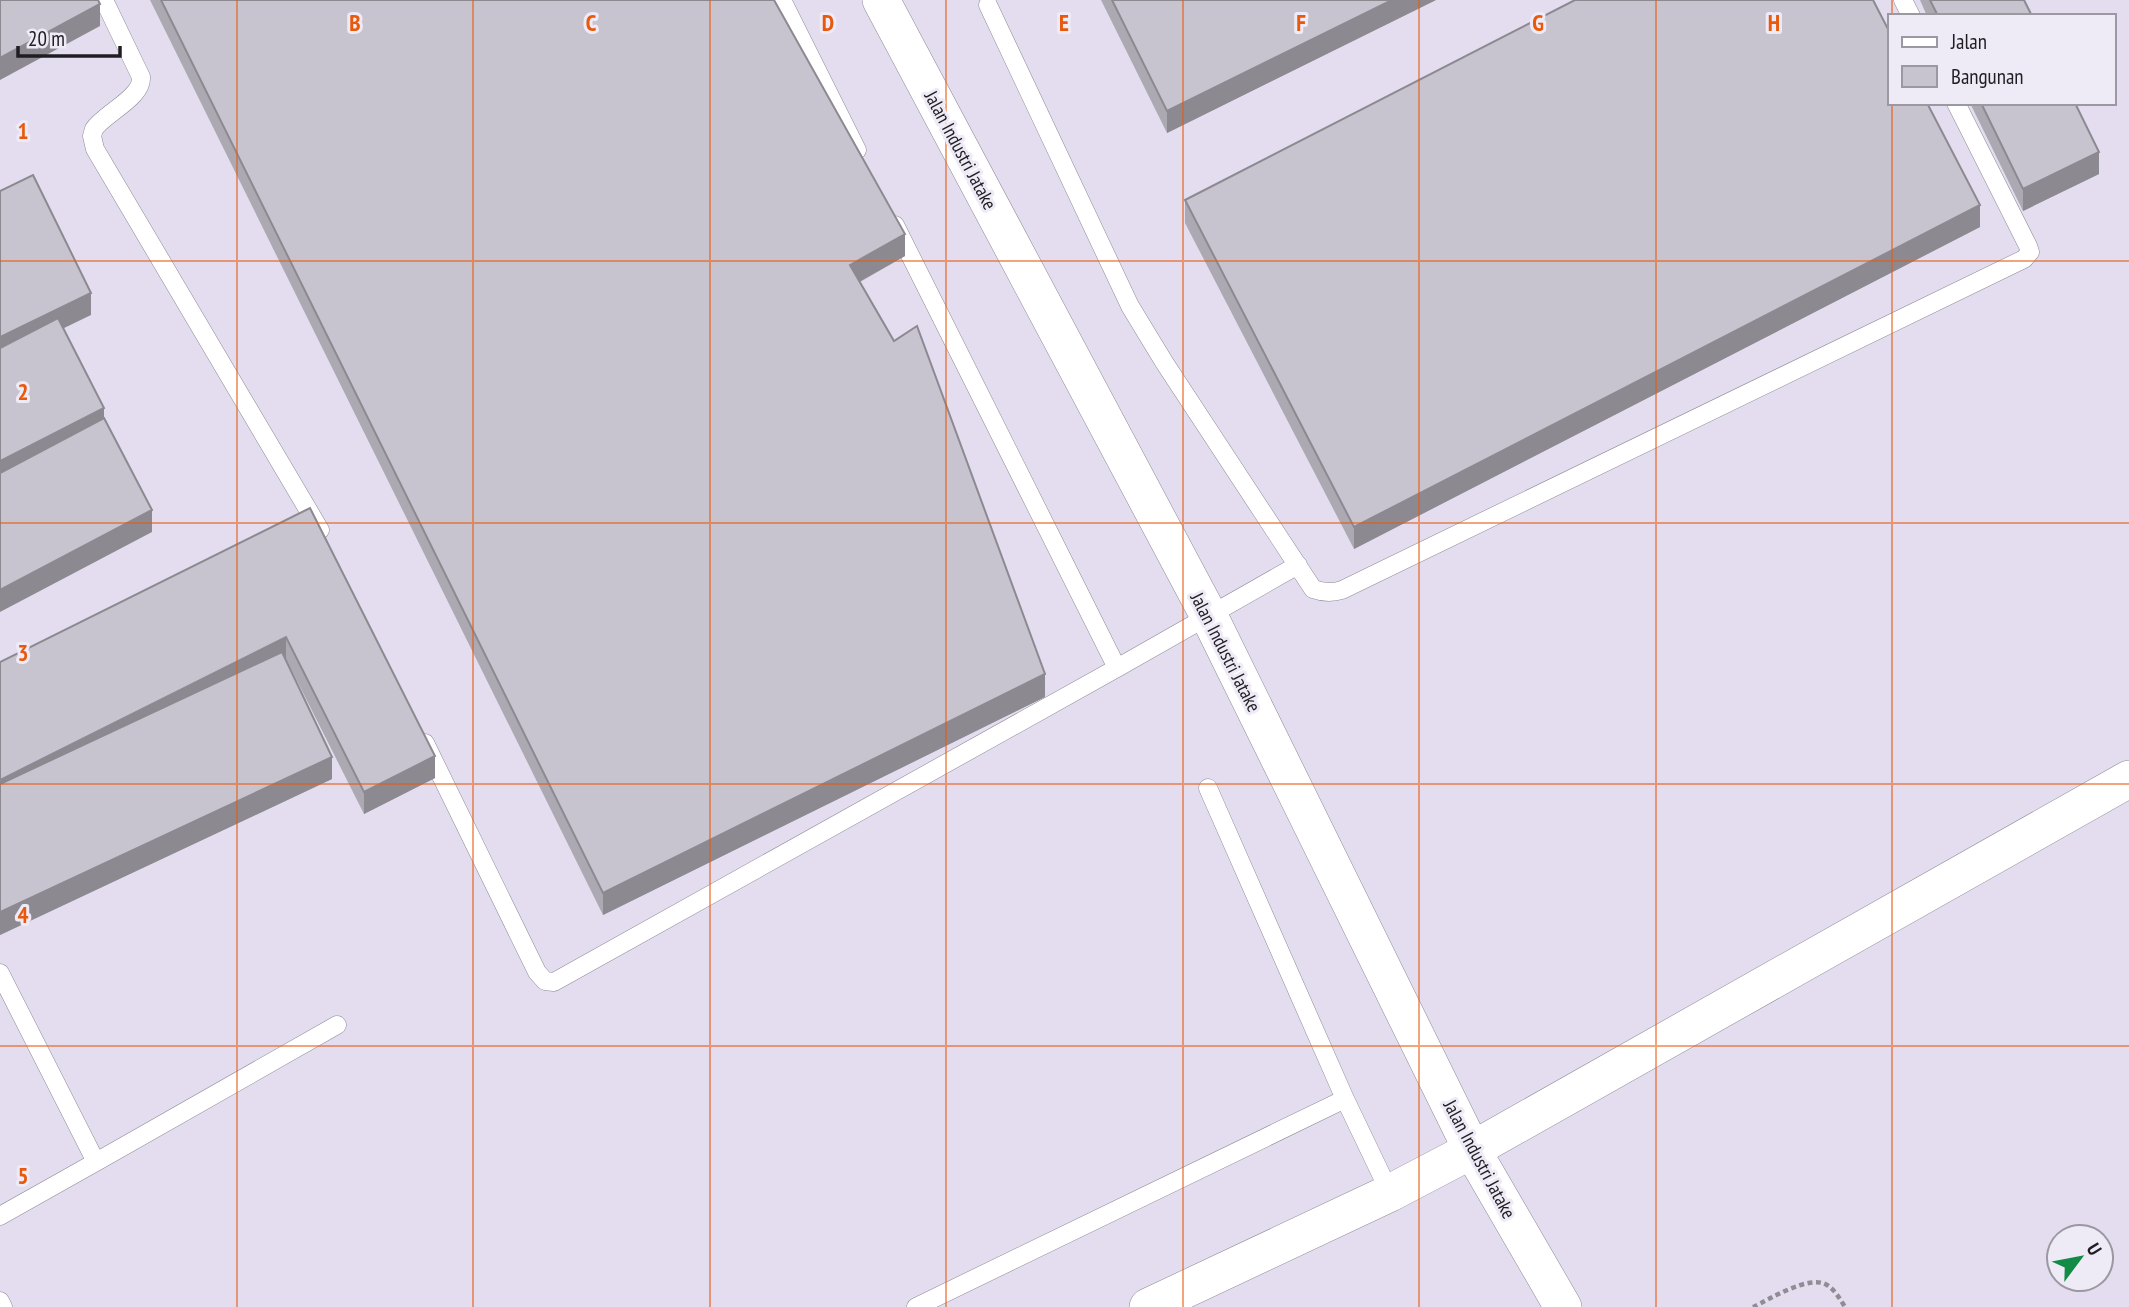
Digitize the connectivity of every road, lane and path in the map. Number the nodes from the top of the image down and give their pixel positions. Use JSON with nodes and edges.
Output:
{"nodes":[{"id":1,"x":104,"y":0,"type":"edge"},
{"id":2,"x":782,"y":0,"type":"edge"},
{"id":3,"x":881,"y":0,"type":"edge"},
{"id":4,"x":988,"y":5,"type":"dead end"},
{"id":5,"x":1957,"y":105,"type":"edge"},
{"id":6,"x":863,"y":161,"type":"edge"},
{"id":7,"x":887,"y":210,"type":"edge"},
{"id":8,"x":327,"y":541,"type":"edge"},
{"id":9,"x":1298,"y":565,"type":"junction"},
{"id":10,"x":1209,"y":617,"type":"junction"},
{"id":11,"x":1117,"y":668,"type":"junction"},
{"id":12,"x":417,"y":726,"type":"edge"},
{"id":13,"x":2129,"y":779,"type":"edge"},
{"id":14,"x":1208,"y":788,"type":"dead end"},
{"id":15,"x":0,"y":973,"type":"edge"},
{"id":16,"x":337,"y":1025,"type":"dead end"},
{"id":17,"x":1345,"y":1100,"type":"junction"},
{"id":18,"x":1472,"y":1150,"type":"junction"},
{"id":19,"x":96,"y":1162,"type":"junction"},
{"id":20,"x":1390,"y":1193,"type":"junction"},
{"id":21,"x":0,"y":1216,"type":"edge"},
{"id":22,"x":0,"y":1300,"type":"edge"},
{"id":23,"x":3,"y":1307,"type":"edge"},
{"id":24,"x":916,"y":1307,"type":"edge"},
{"id":25,"x":1148,"y":1307,"type":"edge"},
{"id":26,"x":1563,"y":1307,"type":"edge"},
{"id":27,"x":1754,"y":1307,"type":"edge"},
{"id":28,"x":1845,"y":1307,"type":"edge"}],
"edges":[{"from":1,"to":8,"type":"lane"},
{"from":2,"to":6,"type":"lane"},
{"from":3,"to":10,"type":"street","name":"Jalan Industri Jatake"},
{"from":4,"to":9,"type":"lane"},
{"from":5,"to":9,"type":"lane"},
{"from":7,"to":11,"type":"lane"},
{"from":9,"to":10,"type":"lane"},
{"from":10,"to":11,"type":"lane"},
{"from":10,"to":18,"type":"street","name":"Jalan Industri Jatake"},
{"from":11,"to":12,"type":"lane"},
{"from":13,"to":18,"type":"street"},
{"from":14,"to":17,"type":"lane"},
{"from":15,"to":19,"type":"lane"},
{"from":16,"to":19,"type":"lane"},
{"from":17,"to":20,"type":"lane"},
{"from":17,"to":24,"type":"lane"},
{"from":18,"to":20,"type":"street"},
{"from":18,"to":26,"type":"street","name":"Jalan Industri Jatake"},
{"from":19,"to":21,"type":"lane"},
{"from":20,"to":25,"type":"street"},
{"from":22,"to":23,"type":"lane"},
{"from":27,"to":28,"type":"path"}]}
